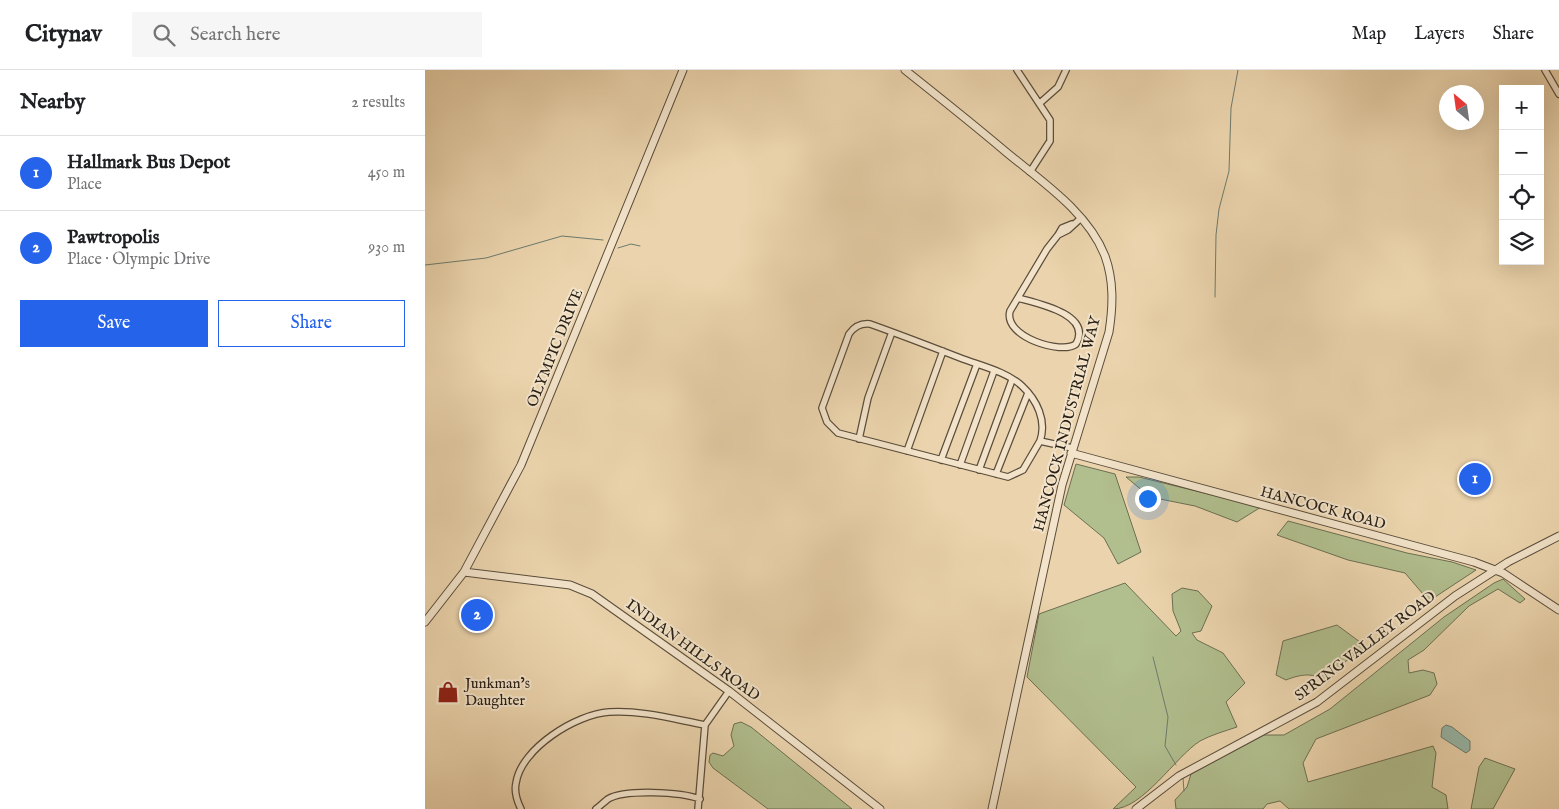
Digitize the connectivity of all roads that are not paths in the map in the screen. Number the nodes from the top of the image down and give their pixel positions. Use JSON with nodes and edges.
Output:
{"nodes":[{"id":1,"x":683,"y":70,"type":"edge"},
{"id":2,"x":905,"y":70,"type":"edge"},
{"id":3,"x":1017,"y":70,"type":"edge"},
{"id":4,"x":1067,"y":70,"type":"edge"},
{"id":5,"x":1545,"y":70,"type":"edge"},
{"id":6,"x":1559,"y":94,"type":"edge"},
{"id":7,"x":1040,"y":103,"type":"junction"},
{"id":8,"x":1030,"y":172,"type":"junction"},
{"id":9,"x":1081,"y":218,"type":"junction"},
{"id":10,"x":1019,"y":298,"type":"junction"},
{"id":11,"x":892,"y":332,"type":"junction"},
{"id":12,"x":943,"y":351,"type":"junction"},
{"id":13,"x":977,"y":364,"type":"junction"},
{"id":14,"x":994,"y":371,"type":"junction"},
{"id":15,"x":1012,"y":380,"type":"junction"},
{"id":16,"x":1028,"y":393,"type":"junction"},
{"id":17,"x":859,"y":439,"type":"junction"},
{"id":18,"x":1040,"y":441,"type":"junction"},
{"id":19,"x":907,"y":451,"type":"junction"},
{"id":20,"x":1071,"y":451,"type":"junction"},
{"id":21,"x":941,"y":460,"type":"junction"},
{"id":22,"x":960,"y":465,"type":"junction"},
{"id":23,"x":979,"y":470,"type":"junction"},
{"id":24,"x":996,"y":474,"type":"junction"},
{"id":25,"x":1559,"y":536,"type":"edge"},
{"id":26,"x":1512,"y":560,"type":"junction"},
{"id":27,"x":1495,"y":570,"type":"junction"},
{"id":28,"x":465,"y":572,"type":"junction"},
{"id":29,"x":1512,"y":579,"type":"junction"},
{"id":30,"x":1559,"y":610,"type":"edge"},
{"id":31,"x":425,"y":622,"type":"edge"},
{"id":32,"x":729,"y":691,"type":"junction"},
{"id":33,"x":705,"y":725,"type":"junction"},
{"id":34,"x":700,"y":799,"type":"junction"},
{"id":35,"x":521,"y":809,"type":"edge"},
{"id":36,"x":596,"y":809,"type":"edge"},
{"id":37,"x":698,"y":809,"type":"edge"},
{"id":38,"x":880,"y":809,"type":"edge"},
{"id":39,"x":992,"y":809,"type":"edge"},
{"id":40,"x":1136,"y":809,"type":"edge"}],
"edges":[{"from":1,"to":28,"type":"street","name":"OLYMPIC DRIVE"},
{"from":2,"to":8,"type":"street","name":"HANCOCK INDUSTRIAL WAY"},
{"from":3,"to":7,"type":"street"},
{"from":4,"to":7,"type":"street"},
{"from":5,"to":6,"type":"street"},
{"from":7,"to":8,"type":"street"},
{"from":8,"to":9,"type":"street","name":"HANCOCK INDUSTRIAL WAY"},
{"from":9,"to":10,"type":"street"},
{"from":9,"to":20,"type":"street","name":"HANCOCK INDUSTRIAL WAY"},
{"from":10,"to":10,"type":"street"},
{"from":11,"to":12,"type":"street"},
{"from":11,"to":17,"type":"street"},
{"from":11,"to":17,"type":"street"},
{"from":12,"to":13,"type":"street"},
{"from":12,"to":19,"type":"street"},
{"from":13,"to":14,"type":"street"},
{"from":13,"to":21,"type":"street"},
{"from":14,"to":15,"type":"street"},
{"from":14,"to":22,"type":"street"},
{"from":15,"to":16,"type":"street"},
{"from":15,"to":23,"type":"street"},
{"from":16,"to":18,"type":"street"},
{"from":16,"to":24,"type":"street"},
{"from":17,"to":19,"type":"street"},
{"from":18,"to":20,"type":"street"},
{"from":18,"to":24,"type":"street"},
{"from":19,"to":21,"type":"street"},
{"from":20,"to":27,"type":"street","name":"HANCOCK ROAD"},
{"from":20,"to":39,"type":"street","name":"HANCOCK INDUSTRIAL WAY"},
{"from":21,"to":22,"type":"street"},
{"from":22,"to":23,"type":"street"},
{"from":23,"to":24,"type":"street"},
{"from":25,"to":26,"type":"street","name":"SPRING VALLEY ROAD"},
{"from":26,"to":27,"type":"street","name":"SPRING VALLEY ROAD"},
{"from":26,"to":29,"type":"street"},
{"from":27,"to":29,"type":"street","name":"HANCOCK ROAD"},
{"from":27,"to":40,"type":"street","name":"SPRING VALLEY ROAD"},
{"from":28,"to":31,"type":"street","name":"OLYMPIC DRIVE"},
{"from":28,"to":32,"type":"street","name":"INDIAN HILLS ROAD"},
{"from":29,"to":30,"type":"street","name":"HANCOCK ROAD"},
{"from":32,"to":33,"type":"street"},
{"from":32,"to":38,"type":"street","name":"INDIAN HILLS ROAD"},
{"from":33,"to":34,"type":"street"},
{"from":33,"to":35,"type":"street"},
{"from":34,"to":36,"type":"street"},
{"from":34,"to":37,"type":"street"}]}
